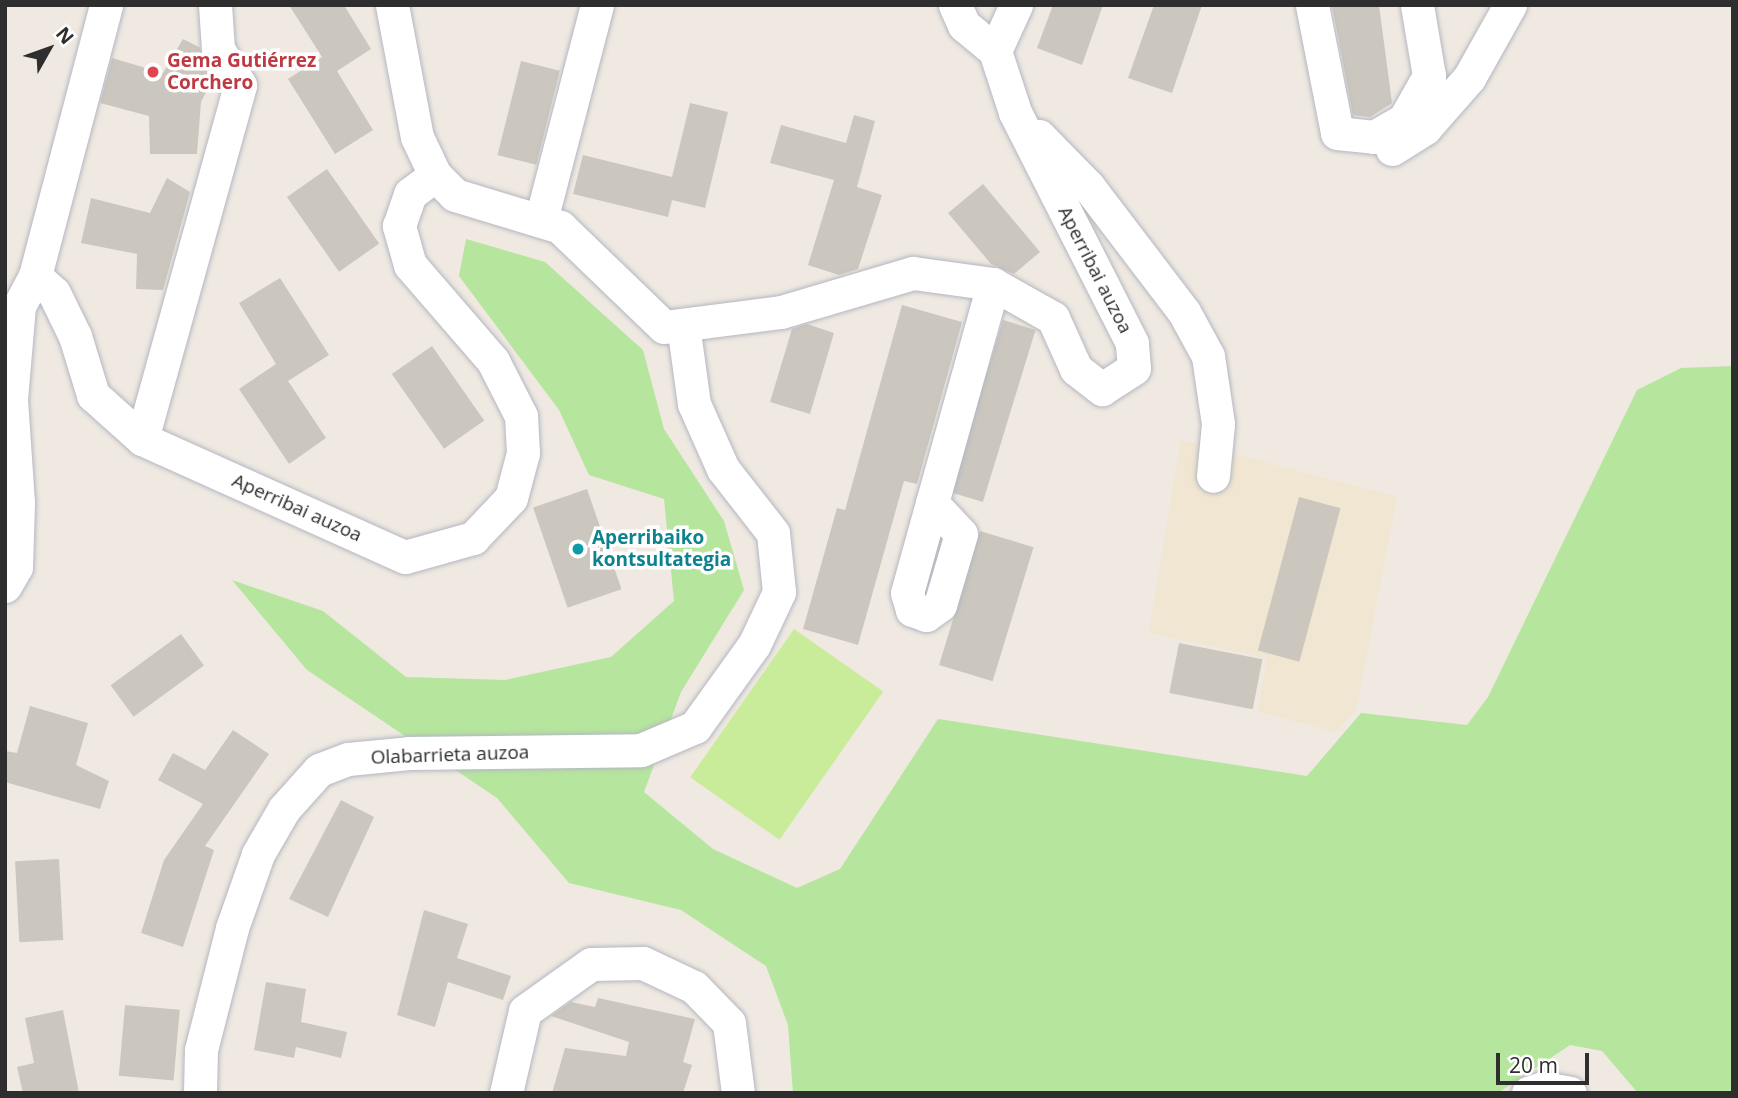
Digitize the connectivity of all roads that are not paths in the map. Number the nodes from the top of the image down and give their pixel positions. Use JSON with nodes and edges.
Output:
{"nodes":[{"id":1,"x":106,"y":5,"type":"edge"},
{"id":2,"x":215,"y":5,"type":"edge"},
{"id":3,"x":392,"y":5,"type":"edge"},
{"id":4,"x":597,"y":5,"type":"edge"},
{"id":5,"x":955,"y":5,"type":"edge"},
{"id":6,"x":1016,"y":5,"type":"edge"},
{"id":7,"x":1312,"y":5,"type":"edge"},
{"id":8,"x":1417,"y":5,"type":"edge"},
{"id":9,"x":1510,"y":5,"type":"edge"},
{"id":10,"x":995,"y":51,"type":"junction"},
{"id":11,"x":1015,"y":112,"type":"junction"},
{"id":12,"x":1337,"y":133,"type":"junction"},
{"id":13,"x":435,"y":174,"type":"junction"},
{"id":14,"x":541,"y":220,"type":"junction"},
{"id":15,"x":35,"y":276,"type":"junction"},
{"id":16,"x":993,"y":284,"type":"junction"},
{"id":17,"x":683,"y":325,"type":"junction"},
{"id":18,"x":142,"y":439,"type":"junction"},
{"id":19,"x":1214,"y":464,"type":"dead end"},
{"id":20,"x":932,"y":503,"type":"dead end"},
{"id":21,"x":5,"y":586,"type":"edge"},
{"id":22,"x":200,"y":1093,"type":"edge"},
{"id":23,"x":506,"y":1093,"type":"edge"},
{"id":24,"x":738,"y":1093,"type":"edge"},
{"id":25,"x":1528,"y":1093,"type":"edge"},
{"id":26,"x":1570,"y":1093,"type":"edge"}],
"edges":[{"from":1,"to":15,"type":"street"},
{"from":2,"to":18,"type":"street"},
{"from":3,"to":13,"type":"street","name":"Aperribai auzoa"},
{"from":4,"to":14,"type":"street"},
{"from":5,"to":10,"type":"street"},
{"from":6,"to":10,"type":"street"},
{"from":7,"to":12,"type":"street"},
{"from":8,"to":12,"type":"street"},
{"from":9,"to":12,"type":"street"},
{"from":10,"to":11,"type":"street","name":"Aperribai auzoa"},
{"from":11,"to":16,"type":"street","name":"Aperribai auzoa"},
{"from":11,"to":19,"type":"street","name":"Aperribai auzoa"},
{"from":13,"to":14,"type":"street","name":"Aperribai auzoa"},
{"from":13,"to":18,"type":"street","name":"Aperribai auzoa"},
{"from":14,"to":17,"type":"street","name":"Aperribai auzoa"},
{"from":15,"to":18,"type":"street","name":"Aperribai auzoa"},
{"from":15,"to":21,"type":"street"},
{"from":16,"to":17,"type":"street","name":"Aperribai auzoa"},
{"from":16,"to":20,"type":"street"},
{"from":17,"to":22,"type":"street","name":"Olabarrieta auzoa"},
{"from":23,"to":24,"type":"street"},
{"from":25,"to":26,"type":"street"}]}
